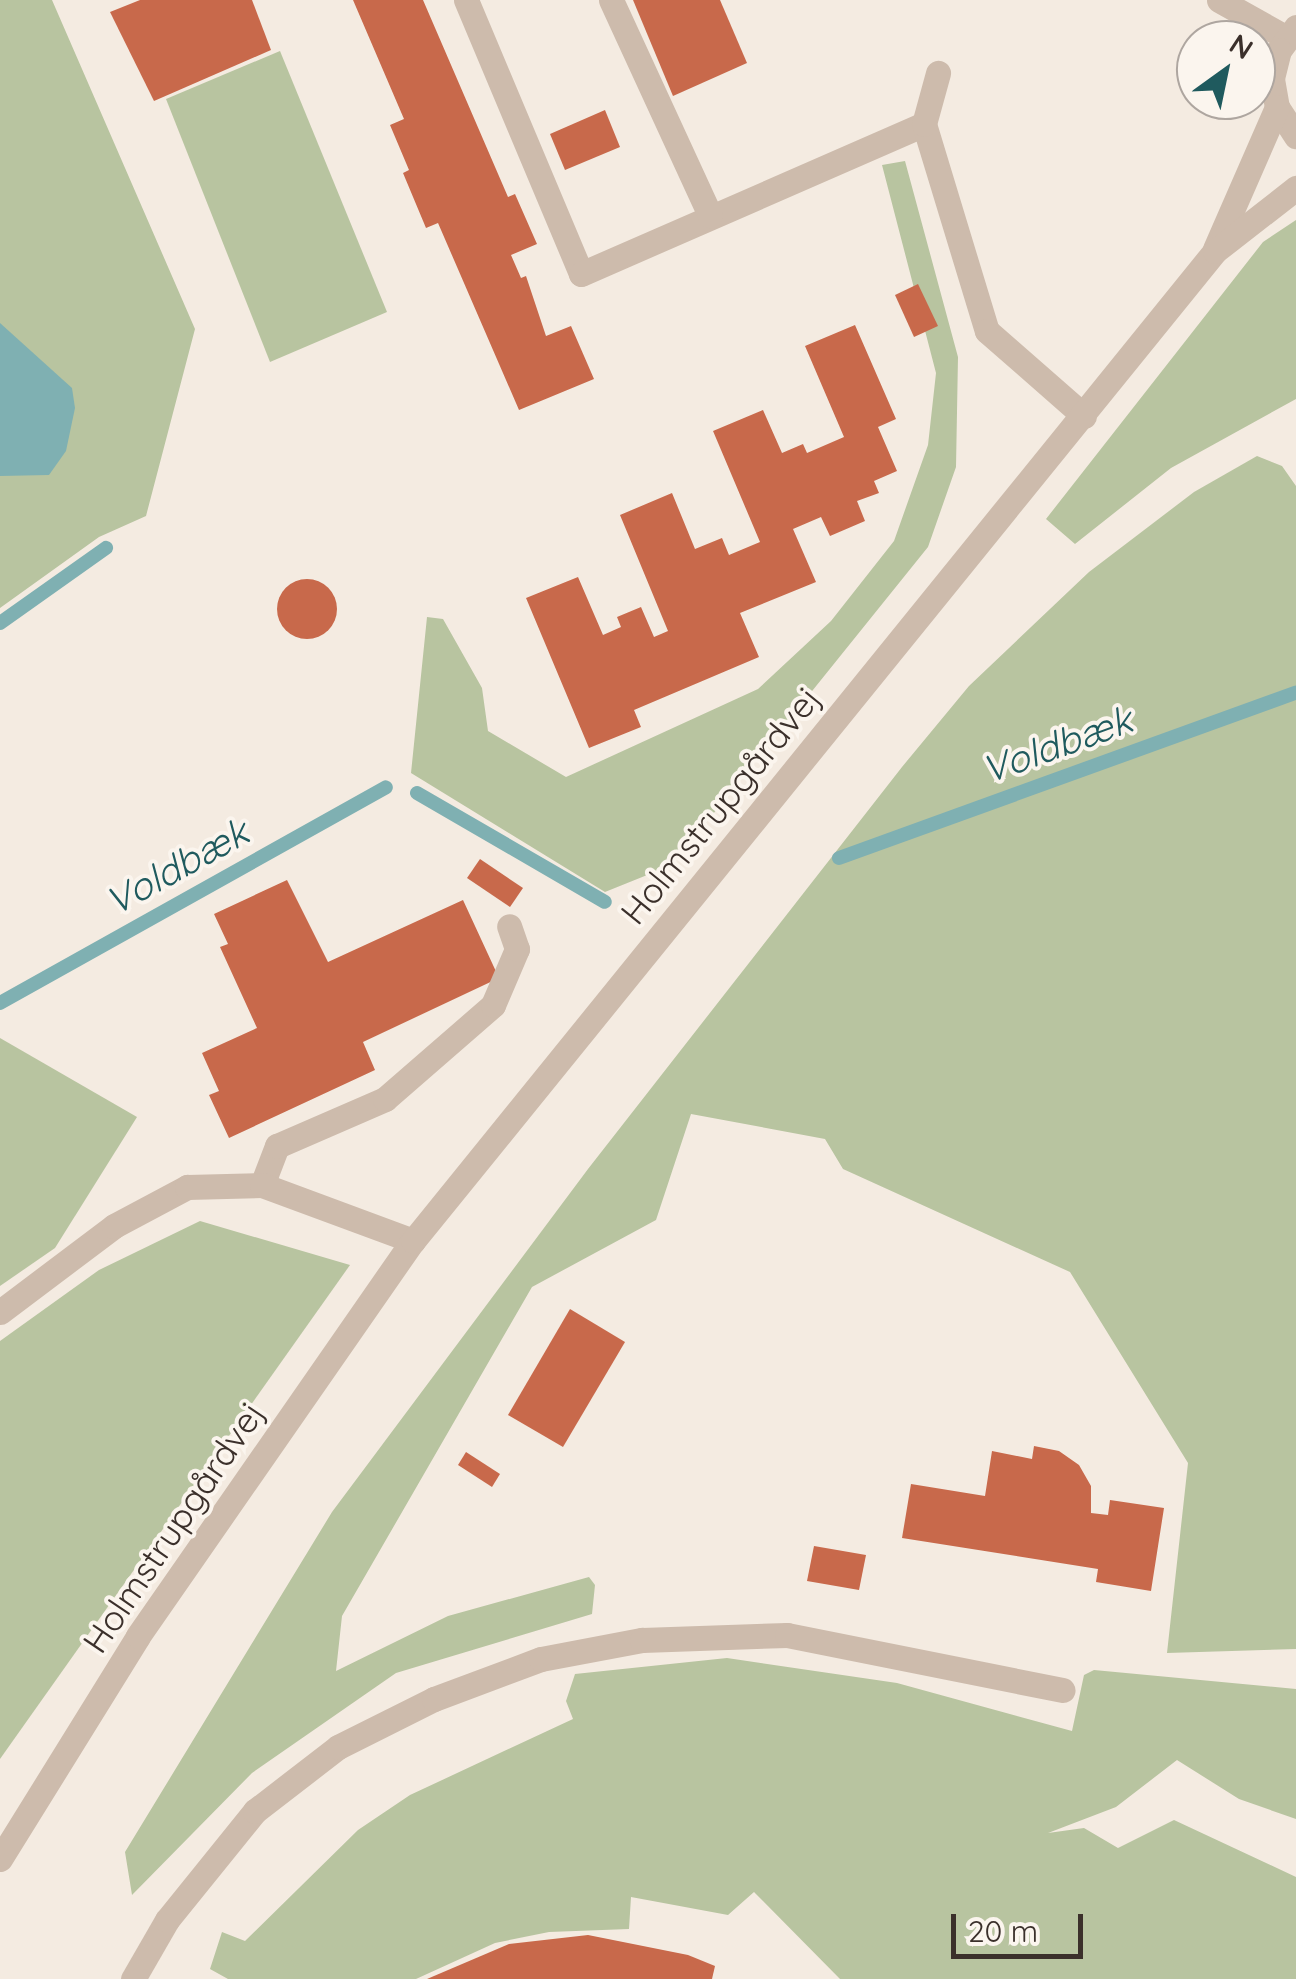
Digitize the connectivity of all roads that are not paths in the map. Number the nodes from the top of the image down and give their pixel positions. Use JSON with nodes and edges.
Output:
{"nodes":[{"id":1,"x":466,"y":0,"type":"edge"},
{"id":2,"x":610,"y":0,"type":"edge"},
{"id":3,"x":1219,"y":0,"type":"edge"},
{"id":4,"x":1291,"y":32,"type":"edge"},
{"id":5,"x":938,"y":73,"type":"dead end"},
{"id":6,"x":1277,"y":107,"type":"junction"},
{"id":7,"x":924,"y":124,"type":"junction"},
{"id":8,"x":1296,"y":136,"type":"edge"},
{"id":9,"x":1296,"y":188,"type":"edge"},
{"id":10,"x":710,"y":215,"type":"junction"},
{"id":11,"x":1215,"y":251,"type":"junction"},
{"id":12,"x":1084,"y":416,"type":"junction"},
{"id":13,"x":509,"y":926,"type":"dead end"},
{"id":14,"x":262,"y":1185,"type":"junction"},
{"id":15,"x":413,"y":1241,"type":"junction"},
{"id":16,"x":0,"y":1312,"type":"edge"},
{"id":17,"x":1062,"y":1690,"type":"dead end"},
{"id":18,"x":0,"y":1859,"type":"edge"},
{"id":19,"x":133,"y":1979,"type":"edge"}],
"edges":[{"from":1,"to":10,"type":"street"},
{"from":2,"to":10,"type":"street"},
{"from":3,"to":4,"type":"street"},
{"from":4,"to":6,"type":"street"},
{"from":5,"to":7,"type":"street"},
{"from":6,"to":8,"type":"street"},
{"from":6,"to":11,"type":"street","name":"Holmstrupgårdvej"},
{"from":7,"to":10,"type":"street"},
{"from":7,"to":12,"type":"street"},
{"from":9,"to":11,"type":"street","name":"Holmstrupgårdvej"},
{"from":11,"to":12,"type":"street","name":"Holmstrupgårdvej"},
{"from":12,"to":15,"type":"street","name":"Holmstrupgårdvej"},
{"from":13,"to":14,"type":"street"},
{"from":14,"to":15,"type":"street"},
{"from":14,"to":16,"type":"street"},
{"from":15,"to":18,"type":"street","name":"Holmstrupgårdvej"},
{"from":17,"to":19,"type":"street"}]}
